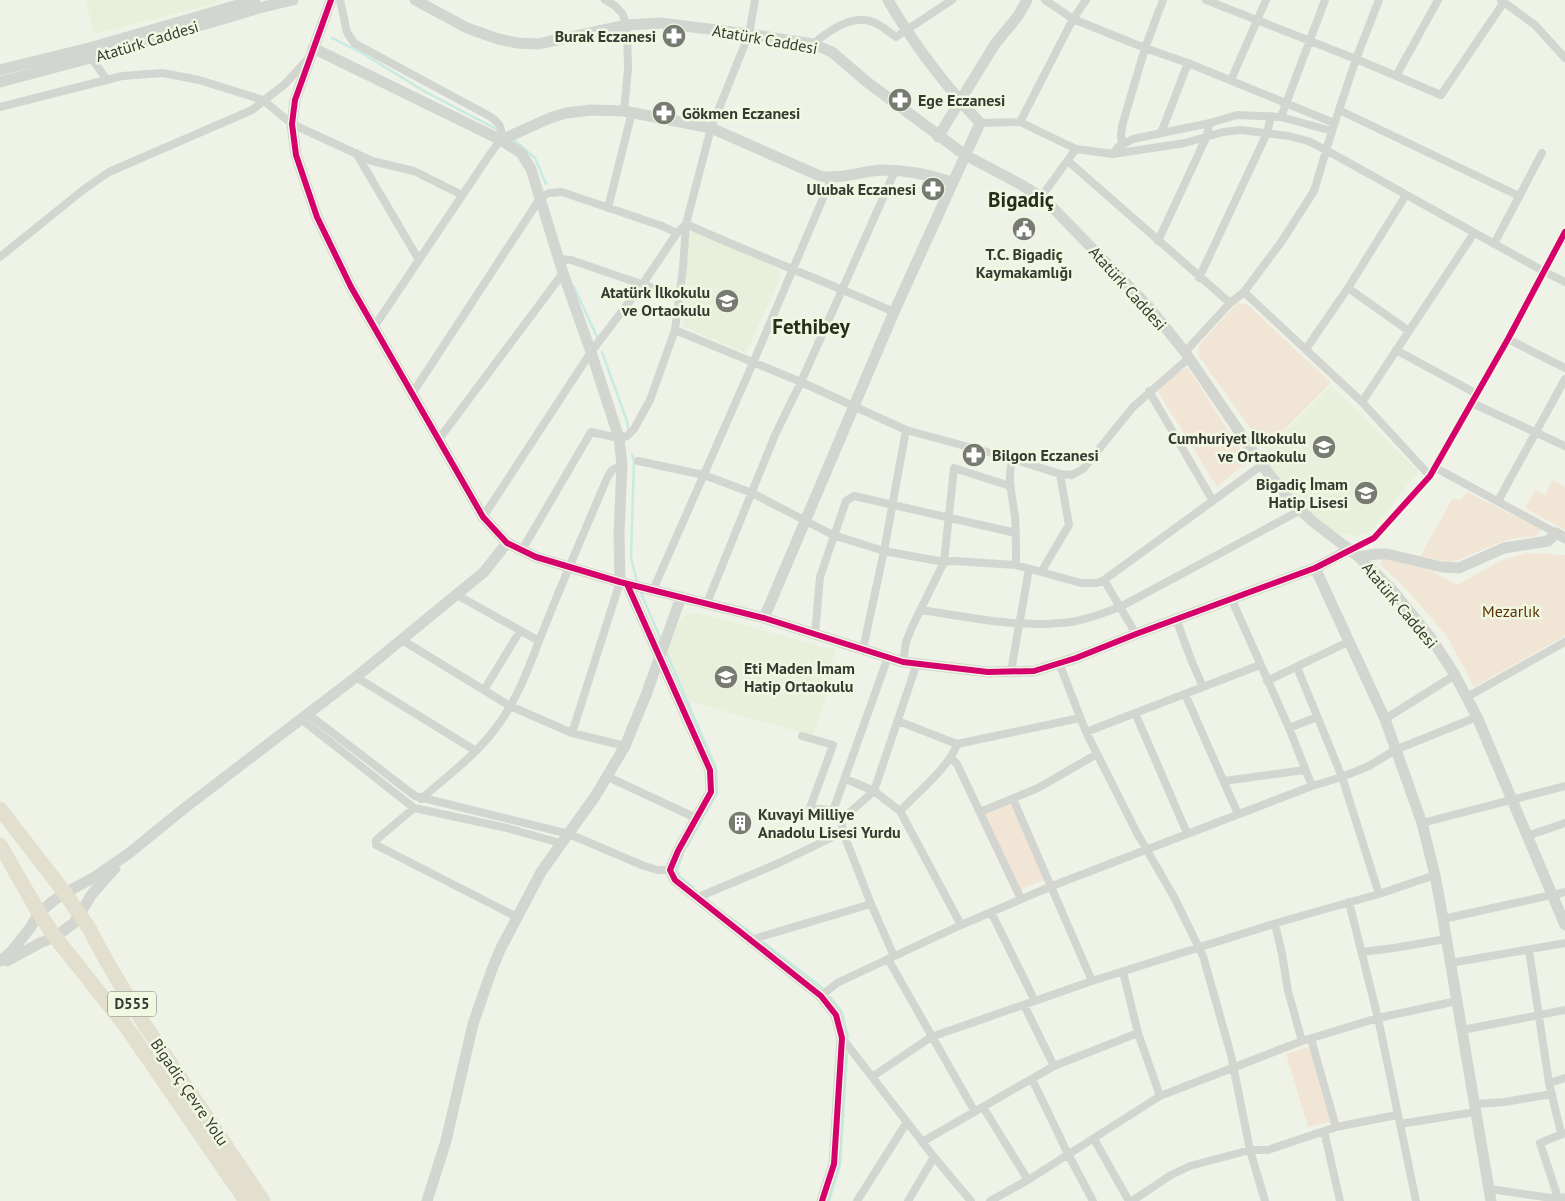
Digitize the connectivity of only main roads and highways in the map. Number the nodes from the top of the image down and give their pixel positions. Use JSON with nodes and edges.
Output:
{"nodes":[{"id":1,"x":0,"y":809,"type":"edge"},
{"id":2,"x":0,"y":845,"type":"edge"},
{"id":3,"x":246,"y":1201,"type":"edge"},
{"id":4,"x":262,"y":1201,"type":"edge"}],
"edges":[{"from":1,"to":4,"type":"highway","name":"Bigadiç Çevre Yolu","number":"D555"},
{"from":2,"to":3,"type":"highway","name":"Bigadiç Çevre Yolu","number":"D555"}]}
